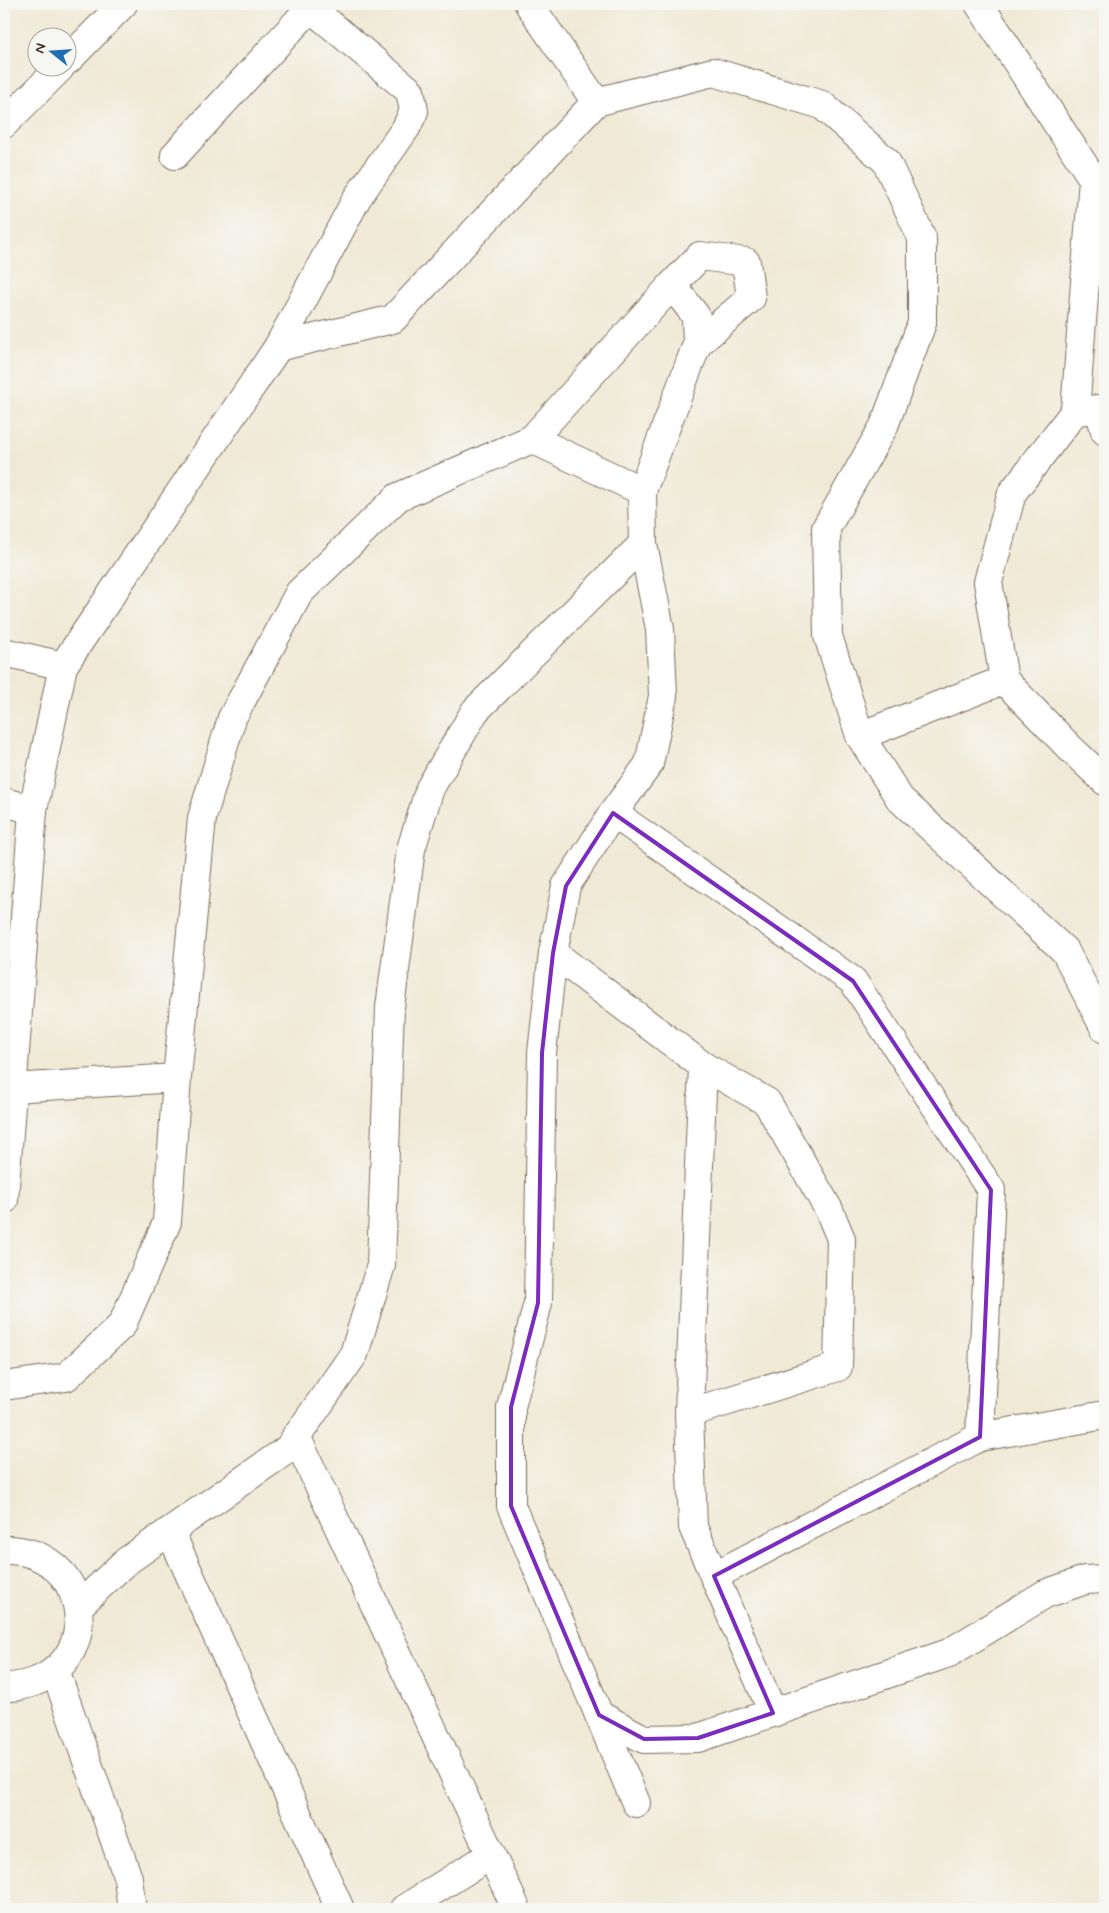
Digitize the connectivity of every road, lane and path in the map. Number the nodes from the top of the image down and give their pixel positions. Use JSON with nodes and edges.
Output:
{"nodes":[{"id":1,"x":123,"y":4,"type":"edge"},
{"id":2,"x":529,"y":4,"type":"edge"},
{"id":3,"x":979,"y":4,"type":"edge"},
{"id":4,"x":308,"y":5,"type":"edge"},
{"id":5,"x":78,"y":50,"type":"edge"},
{"id":6,"x":50,"y":78,"type":"edge"},
{"id":7,"x":596,"y":102,"type":"junction"},
{"id":8,"x":4,"y":124,"type":"edge"},
{"id":9,"x":175,"y":155,"type":"dead end"},
{"id":10,"x":672,"y":285,"type":"junction"},
{"id":11,"x":697,"y":344,"type":"junction"},
{"id":12,"x":278,"y":347,"type":"junction"},
{"id":13,"x":1075,"y":411,"type":"junction"},
{"id":14,"x":1105,"y":431,"type":"edge"},
{"id":15,"x":532,"y":439,"type":"junction"},
{"id":16,"x":642,"y":491,"type":"junction"},
{"id":17,"x":643,"y":544,"type":"junction"},
{"id":18,"x":4,"y":652,"type":"edge"},
{"id":19,"x":64,"y":666,"type":"junction"},
{"id":20,"x":1004,"y":680,"type":"junction"},
{"id":21,"x":860,"y":736,"type":"junction"},
{"id":22,"x":1105,"y":780,"type":"edge"},
{"id":23,"x":4,"y":802,"type":"edge"},
{"id":24,"x":33,"y":810,"type":"junction"},
{"id":25,"x":613,"y":813,"type":"junction"},
{"id":26,"x":13,"y":946,"type":"edge"},
{"id":27,"x":553,"y":953,"type":"junction"},
{"id":28,"x":1105,"y":1029,"type":"edge"},
{"id":29,"x":703,"y":1066,"type":"junction"},
{"id":30,"x":177,"y":1078,"type":"junction"},
{"id":31,"x":8,"y":1087,"type":"edge"},
{"id":32,"x":4,"y":1200,"type":"edge"},
{"id":33,"x":4,"y":1386,"type":"edge"},
{"id":34,"x":690,"y":1413,"type":"junction"},
{"id":35,"x":1105,"y":1415,"type":"edge"},
{"id":36,"x":296,"y":1436,"type":"junction"},
{"id":37,"x":980,"y":1437,"type":"junction"},
{"id":38,"x":170,"y":1530,"type":"junction"},
{"id":39,"x":4,"y":1550,"type":"edge"},
{"id":40,"x":714,"y":1576,"type":"junction"},
{"id":41,"x":1105,"y":1579,"type":"edge"},
{"id":42,"x":78,"y":1607,"type":"junction"},
{"id":43,"x":55,"y":1670,"type":"junction"},
{"id":44,"x":4,"y":1687,"type":"edge"},
{"id":45,"x":773,"y":1712,"type":"junction"},
{"id":46,"x":599,"y":1715,"type":"junction"},
{"id":47,"x":636,"y":1803,"type":"dead end"},
{"id":48,"x":491,"y":1855,"type":"junction"},
{"id":49,"x":515,"y":1906,"type":"dead end"},
{"id":50,"x":132,"y":1909,"type":"edge"},
{"id":51,"x":340,"y":1909,"type":"edge"},
{"id":52,"x":404,"y":1909,"type":"edge"}],
"edges":[{"from":1,"to":5,"type":"street"},
{"from":2,"to":7,"type":"street"},
{"from":3,"to":13,"type":"street"},
{"from":4,"to":9,"type":"street"},
{"from":4,"to":12,"type":"street"},
{"from":6,"to":8,"type":"street"},
{"from":7,"to":12,"type":"street"},
{"from":7,"to":21,"type":"street"},
{"from":10,"to":11,"type":"street"},
{"from":10,"to":11,"type":"street"},
{"from":10,"to":15,"type":"street"},
{"from":11,"to":16,"type":"street"},
{"from":12,"to":19,"type":"street"},
{"from":13,"to":14,"type":"street"},
{"from":13,"to":20,"type":"street"},
{"from":15,"to":16,"type":"street"},
{"from":15,"to":30,"type":"street"},
{"from":16,"to":17,"type":"street"},
{"from":17,"to":25,"type":"street"},
{"from":17,"to":36,"type":"street"},
{"from":18,"to":19,"type":"street"},
{"from":19,"to":24,"type":"street"},
{"from":20,"to":21,"type":"street"},
{"from":20,"to":22,"type":"street"},
{"from":21,"to":28,"type":"street"},
{"from":23,"to":24,"type":"street"},
{"from":24,"to":26,"type":"street"},
{"from":25,"to":27,"type":"street"},
{"from":25,"to":37,"type":"street"},
{"from":26,"to":31,"type":"street"},
{"from":27,"to":29,"type":"street"},
{"from":27,"to":46,"type":"street"},
{"from":29,"to":34,"type":"street"},
{"from":29,"to":34,"type":"street"},
{"from":30,"to":31,"type":"street"},
{"from":30,"to":33,"type":"street"},
{"from":31,"to":32,"type":"street"},
{"from":34,"to":40,"type":"street"},
{"from":35,"to":37,"type":"street"},
{"from":36,"to":38,"type":"street"},
{"from":36,"to":48,"type":"street"},
{"from":37,"to":40,"type":"street"},
{"from":38,"to":42,"type":"street"},
{"from":38,"to":51,"type":"street"},
{"from":39,"to":42,"type":"street"},
{"from":40,"to":45,"type":"street"},
{"from":41,"to":45,"type":"street"},
{"from":42,"to":43,"type":"street"},
{"from":43,"to":44,"type":"street"},
{"from":43,"to":50,"type":"street"},
{"from":45,"to":46,"type":"street"},
{"from":46,"to":47,"type":"street"},
{"from":48,"to":49,"type":"street"},
{"from":48,"to":52,"type":"street"}]}
